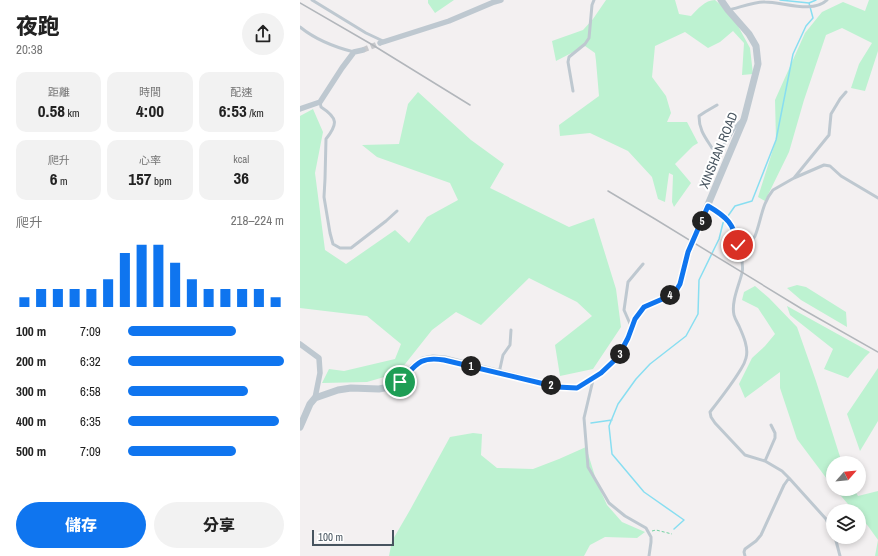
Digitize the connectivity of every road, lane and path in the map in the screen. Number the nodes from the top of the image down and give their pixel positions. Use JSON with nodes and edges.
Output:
{"nodes":[{"id":1,"x":312,"y":0,"type":"edge"},
{"id":2,"x":500,"y":0,"type":"edge"},
{"id":3,"x":594,"y":0,"type":"edge"},
{"id":4,"x":721,"y":0,"type":"edge"},
{"id":5,"x":827,"y":0,"type":"edge"},
{"id":6,"x":728,"y":10,"type":"junction"},
{"id":7,"x":300,"y":27,"type":"edge"},
{"id":8,"x":383,"y":42,"type":"joint"},
{"id":9,"x":363,"y":50,"type":"tunnel mouth"},
{"id":10,"x":354,"y":52,"type":"junction"},
{"id":11,"x":573,"y":91,"type":"dead end"},
{"id":12,"x":846,"y":92,"type":"dead end"},
{"id":13,"x":320,"y":102,"type":"junction"},
{"id":14,"x":717,"y":106,"type":"dead end"},
{"id":15,"x":300,"y":109,"type":"edge"},
{"id":16,"x":744,"y":119,"type":"junction"},
{"id":17,"x":794,"y":178,"type":"junction"},
{"id":18,"x":878,"y":198,"type":"edge"},
{"id":19,"x":708,"y":206,"type":"junction"},
{"id":20,"x":397,"y":211,"type":"dead end"},
{"id":21,"x":738,"y":245,"type":"junction"},
{"id":22,"x":643,"y":264,"type":"dead end"},
{"id":23,"x":632,"y":327,"type":"junction"},
{"id":24,"x":511,"y":330,"type":"dead end"},
{"id":25,"x":300,"y":344,"type":"edge"},
{"id":26,"x":499,"y":372,"type":"junction"},
{"id":27,"x":593,"y":378,"type":"junction"},
{"id":28,"x":316,"y":398,"type":"junction"},
{"id":29,"x":771,"y":425,"type":"dead end"},
{"id":30,"x":300,"y":427,"type":"edge"},
{"id":31,"x":765,"y":461,"type":"junction"},
{"id":32,"x":789,"y":478,"type":"junction"},
{"id":33,"x":826,"y":519,"type":"edge"},
{"id":34,"x":648,"y":531,"type":"junction"},
{"id":35,"x":672,"y":534,"type":"dead end"},
{"id":36,"x":837,"y":544,"type":"edge"},
{"id":37,"x":649,"y":556,"type":"edge"},
{"id":38,"x":745,"y":556,"type":"edge"},
{"id":39,"x":840,"y":556,"type":"edge"}],
"edges":[{"from":1,"to":8,"type":"lane"},
{"from":2,"to":8,"type":"street"},
{"from":3,"to":11,"type":"lane"},
{"from":4,"to":6,"type":"street","name":"XINSHAN ROAD"},
{"from":5,"to":6,"type":"lane"},
{"from":6,"to":16,"type":"street","name":"XINSHAN ROAD"},
{"from":7,"to":10,"type":"lane"},
{"from":9,"to":10,"type":"street"},
{"from":10,"to":13,"type":"street"},
{"from":12,"to":17,"type":"lane"},
{"from":13,"to":15,"type":"street"},
{"from":13,"to":20,"type":"lane"},
{"from":14,"to":16,"type":"lane"},
{"from":16,"to":19,"type":"street","name":"XINSHAN ROAD"},
{"from":17,"to":18,"type":"lane"},
{"from":17,"to":21,"type":"lane"},
{"from":19,"to":21,"type":"lane"},
{"from":19,"to":23,"type":"street","name":"XINSHAN ROAD"},
{"from":21,"to":31,"type":"lane"},
{"from":22,"to":23,"type":"lane"},
{"from":23,"to":27,"type":"street","name":"XINSHAN ROAD"},
{"from":24,"to":26,"type":"lane"},
{"from":25,"to":28,"type":"street"},
{"from":26,"to":27,"type":"street","name":"XINSHAN ROAD"},
{"from":26,"to":28,"type":"street","name":"XINSHAN ROAD"},
{"from":27,"to":34,"type":"lane"},
{"from":28,"to":30,"type":"street"},
{"from":29,"to":31,"type":"lane"},
{"from":31,"to":32,"type":"lane"},
{"from":32,"to":33,"type":"lane"},
{"from":32,"to":38,"type":"lane"},
{"from":34,"to":35,"type":"path"},
{"from":34,"to":37,"type":"lane"},
{"from":36,"to":39,"type":"lane"}]}
